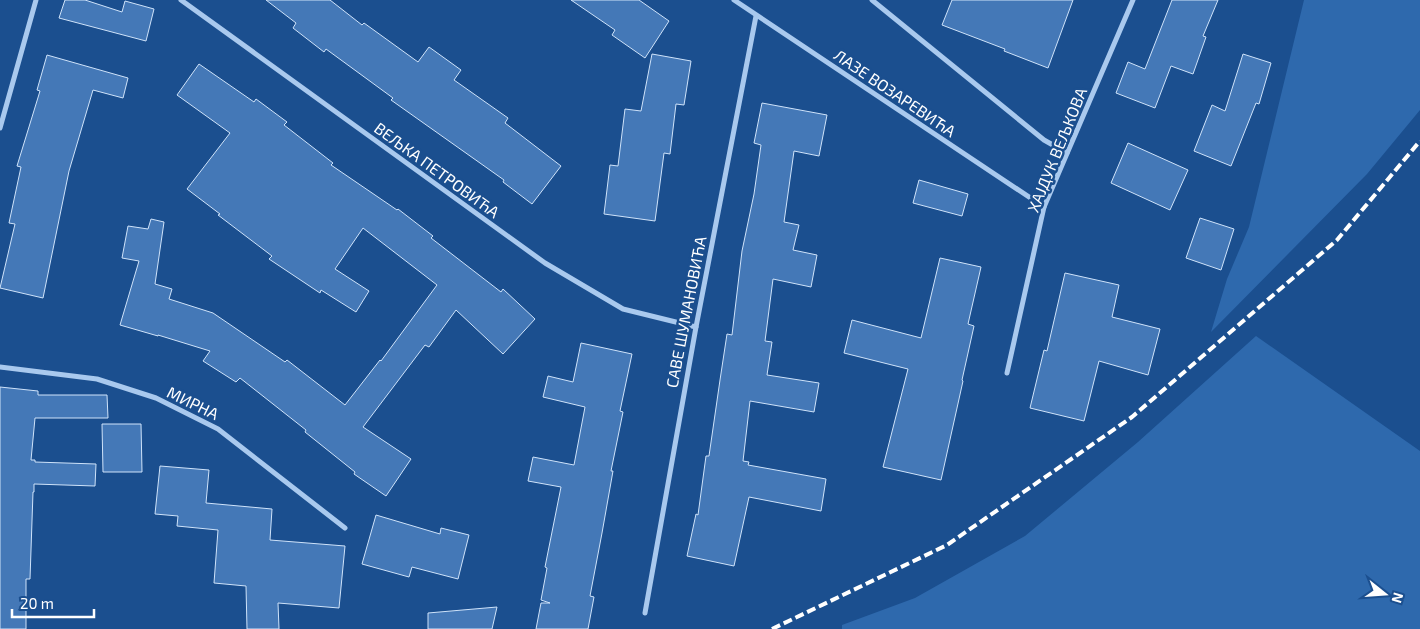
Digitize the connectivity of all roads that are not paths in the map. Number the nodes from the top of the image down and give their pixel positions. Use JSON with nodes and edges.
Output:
{"nodes":[{"id":1,"x":36,"y":0,"type":"edge"},
{"id":2,"x":180,"y":0,"type":"edge"},
{"id":3,"x":734,"y":0,"type":"edge"},
{"id":4,"x":872,"y":0,"type":"edge"},
{"id":5,"x":1133,"y":0,"type":"edge"},
{"id":6,"x":756,"y":16,"type":"junction"},
{"id":7,"x":0,"y":128,"type":"edge"},
{"id":8,"x":1067,"y":153,"type":"junction"},
{"id":9,"x":1044,"y":207,"type":"junction"},
{"id":10,"x":696,"y":328,"type":"junction"},
{"id":11,"x":0,"y":367,"type":"edge"},
{"id":12,"x":1008,"y":373,"type":"dead end"},
{"id":13,"x":345,"y":528,"type":"dead end"},
{"id":14,"x":645,"y":613,"type":"dead end"}],
"edges":[{"from":1,"to":7,"type":"street"},
{"from":2,"to":10,"type":"street","name":"ВЕЉКА ПЕТРОВИЋА"},
{"from":3,"to":6,"type":"street","name":"ЛАЗЕ ВОЗАРЕВИЋА"},
{"from":4,"to":8,"type":"street"},
{"from":5,"to":8,"type":"street","name":"ХАЈДУК ВЕЉКОВА"},
{"from":6,"to":9,"type":"street","name":"ЛАЗЕ ВОЗАРЕВИЋА"},
{"from":6,"to":10,"type":"street","name":"САВЕ ШУМАНОВИЋА"},
{"from":8,"to":9,"type":"street","name":"ХАЈДУК ВЕЉКОВА"},
{"from":9,"to":12,"type":"street","name":"ХАЈДУК ВЕЉКОВА"},
{"from":10,"to":14,"type":"street","name":"САВЕ ШУМАНОВИЋА"},
{"from":11,"to":13,"type":"street","name":"МИРНА"}]}
